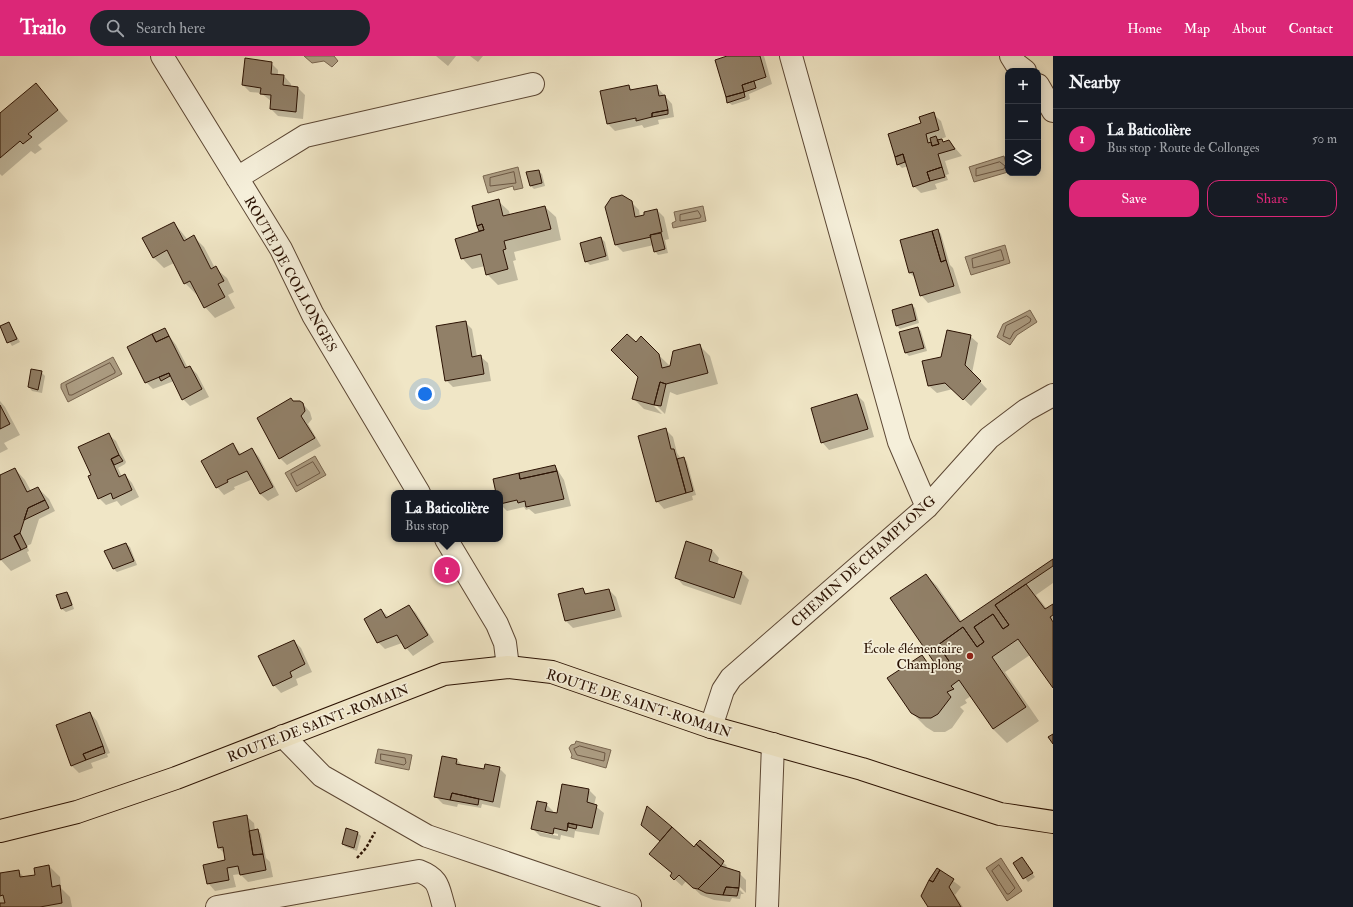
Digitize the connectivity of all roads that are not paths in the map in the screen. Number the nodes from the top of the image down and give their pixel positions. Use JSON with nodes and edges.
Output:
{"nodes":[{"id":1,"x":162,"y":56,"type":"edge"},
{"id":2,"x":791,"y":56,"type":"edge"},
{"id":3,"x":1011,"y":56,"type":"edge"},
{"id":4,"x":1021,"y":68,"type":"edge"},
{"id":5,"x":533,"y":84,"type":"dead end"},
{"id":6,"x":1041,"y":90,"type":"edge"},
{"id":7,"x":1053,"y":111,"type":"edge"},
{"id":8,"x":237,"y":178,"type":"junction"},
{"id":9,"x":1053,"y":395,"type":"edge"},
{"id":10,"x":417,"y":490,"type":"edge"},
{"id":11,"x":927,"y":507,"type":"junction"},
{"id":12,"x":448,"y":542,"type":"edge"},
{"id":13,"x":508,"y":667,"type":"junction"},
{"id":14,"x":711,"y":727,"type":"junction"},
{"id":15,"x":283,"y":736,"type":"junction"},
{"id":16,"x":773,"y":744,"type":"junction"},
{"id":17,"x":1053,"y":822,"type":"edge"},
{"id":18,"x":0,"y":831,"type":"edge"},
{"id":19,"x":630,"y":905,"type":"dead end"},
{"id":20,"x":217,"y":907,"type":"edge"},
{"id":21,"x":444,"y":907,"type":"edge"},
{"id":22,"x":767,"y":907,"type":"edge"}],
"edges":[{"from":1,"to":8,"type":"street","name":"ROUTE DE COLLONGES"},
{"from":2,"to":11,"type":"street"},
{"from":3,"to":4,"type":"street"},
{"from":5,"to":8,"type":"street"},
{"from":6,"to":7,"type":"street"},
{"from":8,"to":10,"type":"street","name":"ROUTE DE COLLONGES"},
{"from":9,"to":11,"type":"street","name":"CHEMIN DE CHAMPLONG"},
{"from":11,"to":14,"type":"street","name":"CHEMIN DE CHAMPLONG"},
{"from":12,"to":13,"type":"street"},
{"from":13,"to":14,"type":"main road","name":"ROUTE DE SAINT-ROMAIN"},
{"from":13,"to":15,"type":"main road","name":"ROUTE DE SAINT-ROMAIN"},
{"from":14,"to":16,"type":"main road","name":"ROUTE DE SAINT-ROMAIN"},
{"from":15,"to":18,"type":"main road","name":"ROUTE DE SAINT-ROMAIN"},
{"from":15,"to":19,"type":"street"},
{"from":16,"to":17,"type":"main road","name":"ROUTE DE SAINT-ROMAIN"},
{"from":16,"to":22,"type":"street"},
{"from":20,"to":21,"type":"street"}]}
